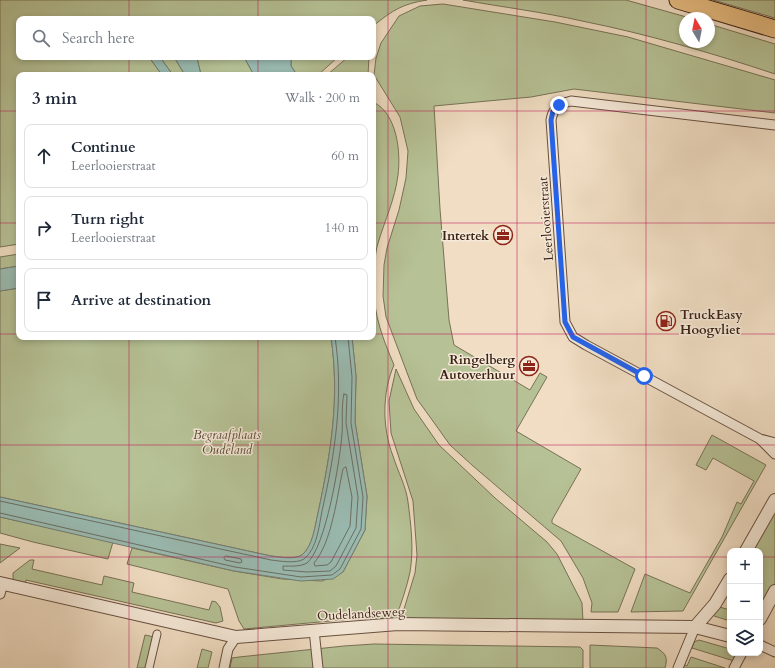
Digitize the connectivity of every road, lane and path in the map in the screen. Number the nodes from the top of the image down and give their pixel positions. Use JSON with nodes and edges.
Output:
{"nodes":[{"id":1,"x":678,"y":0,"type":"edge"},
{"id":2,"x":775,"y":29,"type":"edge"},
{"id":3,"x":775,"y":125,"type":"edge"},
{"id":4,"x":760,"y":439,"type":"junction"},
{"id":5,"x":775,"y":443,"type":"edge"},
{"id":6,"x":775,"y":454,"type":"edge"},
{"id":7,"x":775,"y":500,"type":"edge"},
{"id":8,"x":748,"y":548,"type":"edge"},
{"id":9,"x":727,"y":584,"type":"edge"},
{"id":10,"x":1,"y":587,"type":"edge"},
{"id":11,"x":775,"y":592,"type":"edge"},
{"id":12,"x":763,"y":614,"type":"edge"},
{"id":13,"x":695,"y":627,"type":"junction"},
{"id":14,"x":314,"y":630,"type":"junction"},
{"id":15,"x":157,"y":634,"type":"dead end"},
{"id":16,"x":727,"y":635,"type":"edge"},
{"id":17,"x":236,"y":637,"type":"junction"},
{"id":18,"x":763,"y":646,"type":"edge"},
{"id":19,"x":775,"y":652,"type":"edge"},
{"id":20,"x":740,"y":656,"type":"edge"},
{"id":21,"x":149,"y":668,"type":"edge"},
{"id":22,"x":224,"y":668,"type":"edge"},
{"id":23,"x":318,"y":668,"type":"edge"},
{"id":24,"x":678,"y":668,"type":"edge"},
{"id":25,"x":734,"y":668,"type":"edge"}],
"edges":[{"from":1,"to":2,"type":"highway"},
{"from":3,"to":4,"type":"street","name":"Leerlooierstraat"},
{"from":4,"to":5,"type":"street","name":"Leerlooierstraat"},
{"from":4,"to":6,"type":"street","name":"Leerlooierstraat"},
{"from":7,"to":8,"type":"street"},
{"from":9,"to":13,"type":"street"},
{"from":10,"to":17,"type":"street","name":"Oudelandseweg"},
{"from":11,"to":12,"type":"street"},
{"from":13,"to":14,"type":"street","name":"Oudelandseweg"},
{"from":13,"to":16,"type":"street","name":"Oudelandseweg"},
{"from":13,"to":24,"type":"street"},
{"from":14,"to":17,"type":"street","name":"Oudelandseweg"},
{"from":14,"to":23,"type":"street"},
{"from":15,"to":21,"type":"street"},
{"from":17,"to":22,"type":"street"},
{"from":18,"to":19,"type":"street"},
{"from":20,"to":25,"type":"street"}]}
